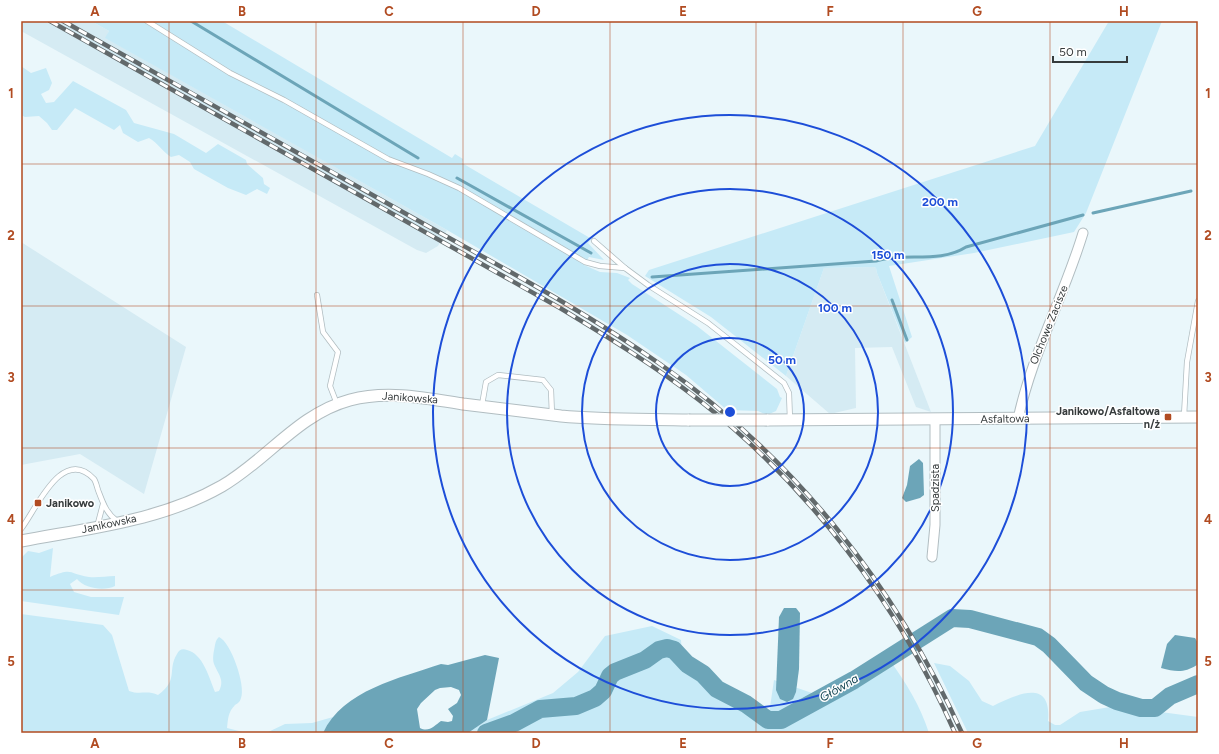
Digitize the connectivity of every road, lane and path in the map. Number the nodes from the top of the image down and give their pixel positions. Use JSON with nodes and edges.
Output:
{"nodes":[{"id":1,"x":147,"y":21,"type":"edge"},
{"id":2,"x":1083,"y":233,"type":"dead end"},
{"id":3,"x":594,"y":241,"type":"dead end"},
{"id":4,"x":625,"y":268,"type":"junction"},
{"id":5,"x":317,"y":295,"type":"dead end"},
{"id":6,"x":1198,"y":301,"type":"edge"},
{"id":7,"x":337,"y":404,"type":"junction"},
{"id":8,"x":482,"y":406,"type":"junction"},
{"id":9,"x":552,"y":415,"type":"junction"},
{"id":10,"x":1184,"y":417,"type":"junction"},
{"id":11,"x":1198,"y":417,"type":"edge"},
{"id":12,"x":1018,"y":419,"type":"junction"},
{"id":13,"x":790,"y":420,"type":"junction"},
{"id":14,"x":811,"y":420,"type":"joint"},
{"id":15,"x":935,"y":420,"type":"junction"},
{"id":16,"x":103,"y":504,"type":"junction"},
{"id":17,"x":118,"y":522,"type":"junction"},
{"id":18,"x":97,"y":527,"type":"junction"},
{"id":19,"x":21,"y":529,"type":"edge"},
{"id":20,"x":21,"y":541,"type":"edge"},
{"id":21,"x":932,"y":557,"type":"dead end"}],
"edges":[{"from":1,"to":4,"type":"lane"},
{"from":2,"to":12,"type":"street","name":"Olchowe Zacisze"},
{"from":3,"to":4,"type":"lane"},
{"from":4,"to":13,"type":"lane"},
{"from":5,"to":7,"type":"lane"},
{"from":6,"to":10,"type":"lane"},
{"from":7,"to":8,"type":"street","name":"Janikowska"},
{"from":7,"to":17,"type":"street","name":"Janikowska"},
{"from":8,"to":9,"type":"street","name":"Janikowska"},
{"from":8,"to":9,"type":"lane"},
{"from":9,"to":13,"type":"street","name":"Janikowska","bridge":true},
{"from":10,"to":11,"type":"street","name":"Asfaltowa"},
{"from":10,"to":12,"type":"street","name":"Asfaltowa"},
{"from":12,"to":15,"type":"street","name":"Asfaltowa"},
{"from":13,"to":14,"type":"street","name":"Janikowska"},
{"from":14,"to":15,"type":"street","name":"Asfaltowa"},
{"from":15,"to":21,"type":"street","name":"Spadzista"},
{"from":16,"to":17,"type":"lane"},
{"from":16,"to":18,"type":"lane"},
{"from":16,"to":19,"type":"lane"},
{"from":17,"to":18,"type":"street","name":"Janikowska"},
{"from":18,"to":20,"type":"street","name":"Janikowska"}]}
